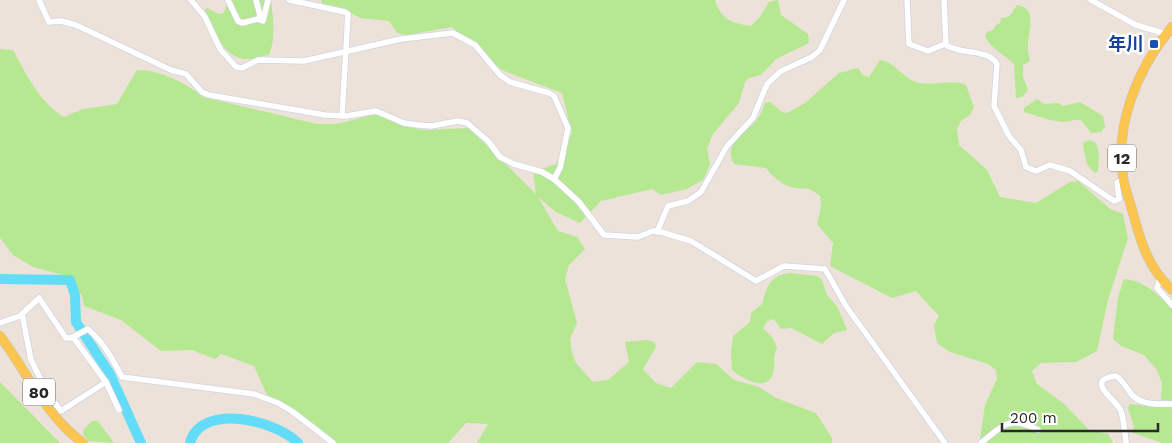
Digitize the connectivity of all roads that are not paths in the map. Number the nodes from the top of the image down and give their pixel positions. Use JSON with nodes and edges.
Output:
{"nodes":[{"id":1,"x":39,"y":0,"type":"edge"},
{"id":2,"x":191,"y":0,"type":"edge"},
{"id":3,"x":228,"y":0,"type":"edge"},
{"id":4,"x":256,"y":0,"type":"edge"},
{"id":5,"x":268,"y":0,"type":"edge"},
{"id":6,"x":288,"y":0,"type":"edge"},
{"id":7,"x":844,"y":0,"type":"edge"},
{"id":8,"x":907,"y":0,"type":"edge"},
{"id":9,"x":944,"y":0,"type":"edge"},
{"id":10,"x":1092,"y":0,"type":"edge"},
{"id":11,"x":258,"y":19,"type":"junction"},
{"id":12,"x":1172,"y":27,"type":"edge"},
{"id":13,"x":1166,"y":34,"type":"junction"},
{"id":14,"x":945,"y":44,"type":"junction"},
{"id":15,"x":347,"y":52,"type":"junction"},
{"id":16,"x":342,"y":116,"type":"junction"},
{"id":17,"x":1124,"y":179,"type":"junction"},
{"id":18,"x":554,"y":180,"type":"junction"},
{"id":19,"x":657,"y":232,"type":"junction"},
{"id":20,"x":1160,"y":278,"type":"junction"},
{"id":21,"x":1172,"y":290,"type":"edge"},
{"id":22,"x":1172,"y":305,"type":"edge"},
{"id":23,"x":22,"y":314,"type":"junction"},
{"id":24,"x":0,"y":323,"type":"edge"},
{"id":25,"x":0,"y":336,"type":"edge"},
{"id":26,"x":75,"y":336,"type":"junction"},
{"id":27,"x":106,"y":382,"type":"junction"},
{"id":28,"x":1172,"y":404,"type":"edge"},
{"id":29,"x":119,"y":410,"type":"dead end"},
{"id":30,"x":1038,"y":430,"type":"dead end"},
{"id":31,"x":83,"y":443,"type":"edge"},
{"id":32,"x":332,"y":443,"type":"edge"},
{"id":33,"x":945,"y":443,"type":"edge"},
{"id":34,"x":981,"y":443,"type":"edge"},
{"id":35,"x":1126,"y":443,"type":"edge"}],
"edges":[{"from":1,"to":16,"type":"street"},
{"from":2,"to":15,"type":"street"},
{"from":3,"to":11,"type":"street"},
{"from":4,"to":11,"type":"street"},
{"from":5,"to":11,"type":"street"},
{"from":6,"to":15,"type":"street"},
{"from":7,"to":19,"type":"street"},
{"from":8,"to":14,"type":"street"},
{"from":9,"to":14,"type":"street"},
{"from":10,"to":13,"type":"street"},
{"from":12,"to":13,"type":"main road","number":"12"},
{"from":13,"to":17,"type":"main road","number":"12"},
{"from":14,"to":17,"type":"street"},
{"from":15,"to":16,"type":"street"},
{"from":15,"to":18,"type":"street"},
{"from":16,"to":18,"type":"street"},
{"from":17,"to":20,"type":"main road","number":"12"},
{"from":18,"to":19,"type":"street"},
{"from":19,"to":33,"type":"street"},
{"from":20,"to":21,"type":"main road","number":"12"},
{"from":20,"to":22,"type":"street"},
{"from":23,"to":24,"type":"street"},
{"from":23,"to":26,"type":"street"},
{"from":23,"to":27,"type":"street"},
{"from":25,"to":31,"type":"main road","number":"80"},
{"from":26,"to":27,"type":"street"},
{"from":26,"to":32,"type":"street"},
{"from":27,"to":29,"type":"street"},
{"from":28,"to":35,"type":"street"},
{"from":30,"to":34,"type":"street"}]}
